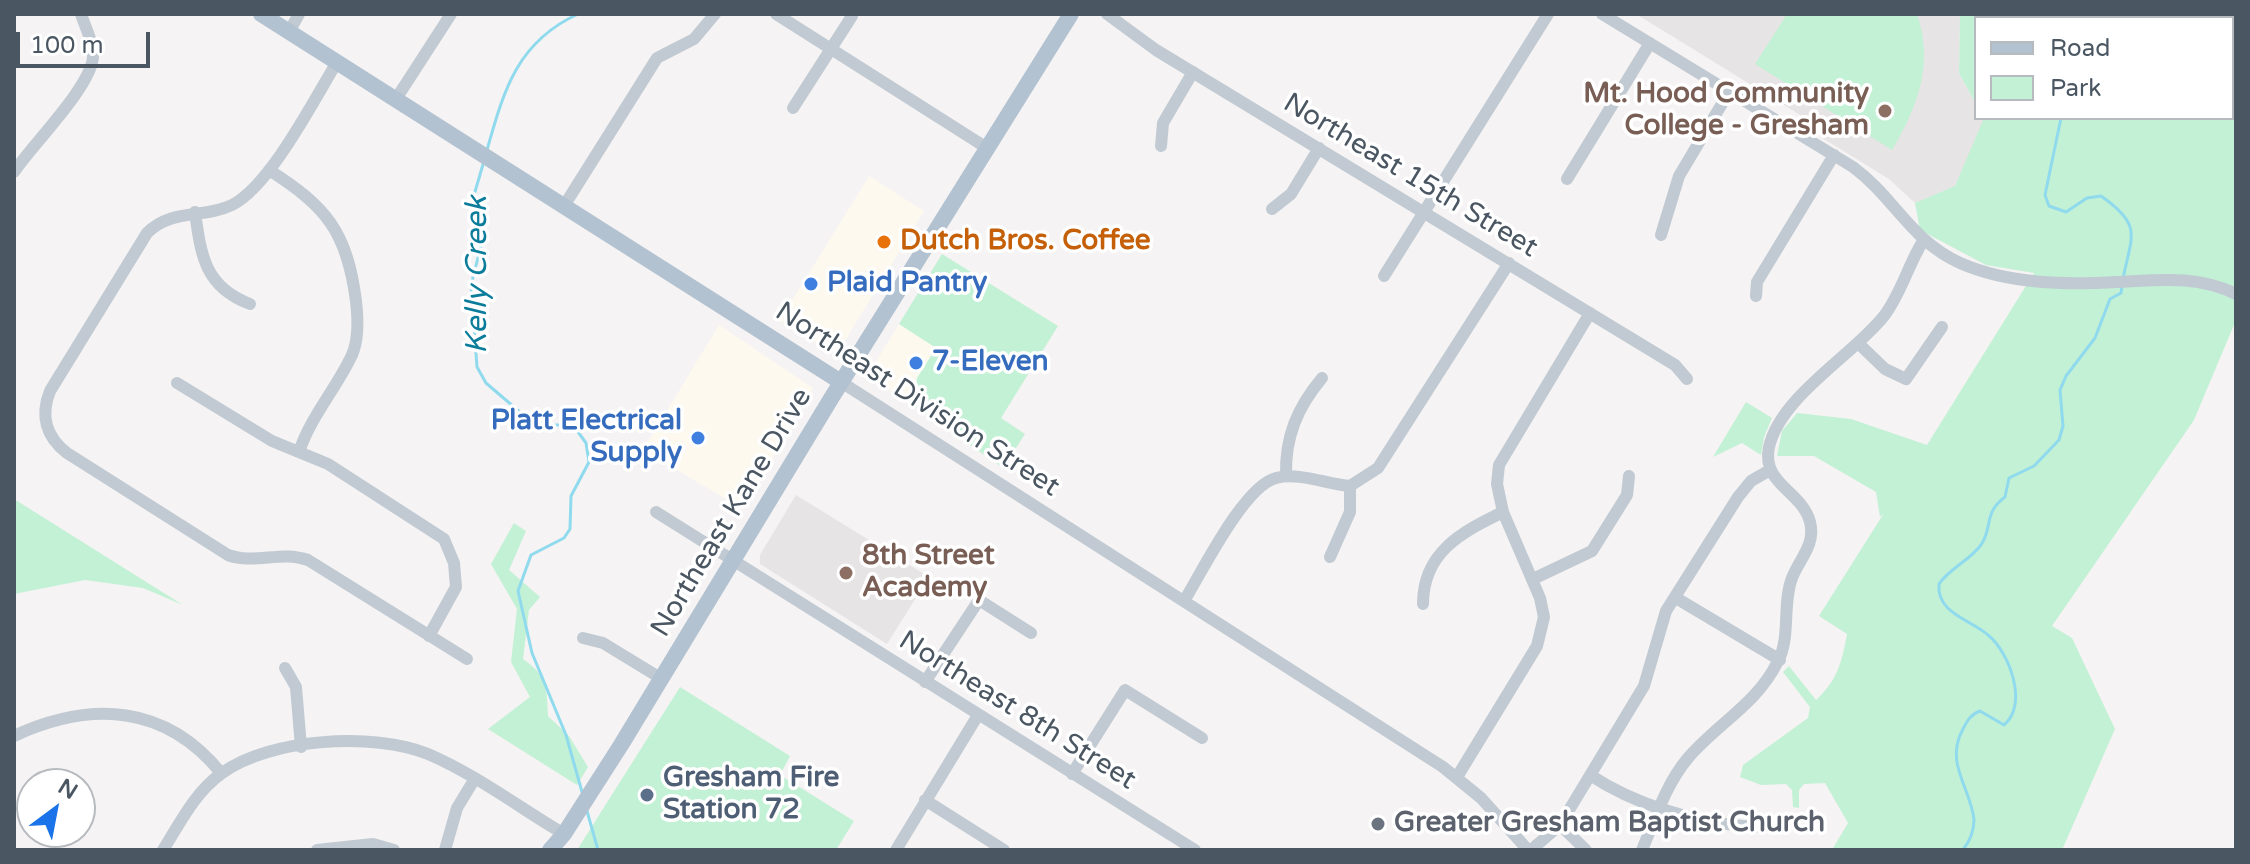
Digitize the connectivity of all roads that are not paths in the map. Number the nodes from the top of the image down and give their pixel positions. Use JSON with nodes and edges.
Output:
{"nodes":[{"id":1,"x":81,"y":14,"type":"edge"},
{"id":2,"x":261,"y":14,"type":"edge"},
{"id":3,"x":299,"y":14,"type":"edge"},
{"id":4,"x":451,"y":14,"type":"edge"},
{"id":5,"x":715,"y":14,"type":"edge"},
{"id":6,"x":776,"y":14,"type":"edge"},
{"id":7,"x":1071,"y":14,"type":"edge"},
{"id":8,"x":1107,"y":14,"type":"edge"},
{"id":9,"x":1548,"y":14,"type":"edge"},
{"id":10,"x":1602,"y":14,"type":"edge"},
{"id":11,"x":852,"y":16,"type":"dead end"},
{"id":12,"x":289,"y":32,"type":"junction"},
{"id":13,"x":1650,"y":43,"type":"junction"},
{"id":14,"x":831,"y":49,"type":"junction"},
{"id":15,"x":337,"y":62,"type":"junction"},
{"id":16,"x":1193,"y":72,"type":"junction"},
{"id":17,"x":1729,"y":92,"type":"junction"},
{"id":18,"x":396,"y":99,"type":"junction"},
{"id":19,"x":793,"y":108,"type":"dead end"},
{"id":20,"x":1161,"y":146,"type":"dead end"},
{"id":21,"x":987,"y":148,"type":"junction"},
{"id":22,"x":1319,"y":148,"type":"junction"},
{"id":23,"x":1834,"y":155,"type":"junction"},
{"id":24,"x":269,"y":170,"type":"junction"},
{"id":25,"x":14,"y":172,"type":"edge"},
{"id":26,"x":1567,"y":179,"type":"dead end"},
{"id":27,"x":564,"y":206,"type":"junction"},
{"id":28,"x":1272,"y":209,"type":"dead end"},
{"id":29,"x":195,"y":212,"type":"junction"},
{"id":30,"x":1425,"y":213,"type":"junction"},
{"id":31,"x":1661,"y":235,"type":"dead end"},
{"id":32,"x":1923,"y":241,"type":"junction"},
{"id":33,"x":1509,"y":263,"type":"junction"},
{"id":34,"x":1384,"y":276,"type":"dead end"},
{"id":35,"x":2236,"y":294,"type":"edge"},
{"id":36,"x":1756,"y":296,"type":"dead end"},
{"id":37,"x":250,"y":304,"type":"dead end"},
{"id":38,"x":1590,"y":313,"type":"junction"},
{"id":39,"x":1942,"y":327,"type":"dead end"},
{"id":40,"x":1858,"y":343,"type":"junction"},
{"id":41,"x":1322,"y":378,"type":"dead end"},
{"id":42,"x":1687,"y":379,"type":"dead end"},
{"id":43,"x":841,"y":382,"type":"junction"},
{"id":44,"x":177,"y":383,"type":"dead end"},
{"id":45,"x":299,"y":452,"type":"junction"},
{"id":46,"x":1770,"y":470,"type":"junction"},
{"id":47,"x":1286,"y":476,"type":"junction"},
{"id":48,"x":1629,"y":476,"type":"dead end"},
{"id":49,"x":1350,"y":486,"type":"junction"},
{"id":50,"x":656,"y":512,"type":"dead end"},
{"id":51,"x":1503,"y":512,"type":"junction"},
{"id":52,"x":1330,"y":557,"type":"dead end"},
{"id":53,"x":732,"y":562,"type":"junction"},
{"id":54,"x":1533,"y":579,"type":"junction"},
{"id":55,"x":1676,"y":598,"type":"junction"},
{"id":56,"x":1184,"y":601,"type":"junction"},
{"id":57,"x":1423,"y":604,"type":"dead end"},
{"id":58,"x":1031,"y":633,"type":"dead end"},
{"id":59,"x":429,"y":636,"type":"junction"},
{"id":60,"x":583,"y":638,"type":"dead end"},
{"id":61,"x":467,"y":659,"type":"dead end"},
{"id":62,"x":1780,"y":660,"type":"junction"},
{"id":63,"x":285,"y":668,"type":"dead end"},
{"id":64,"x":662,"y":679,"type":"junction"},
{"id":65,"x":925,"y":682,"type":"junction"},
{"id":66,"x":978,"y":715,"type":"junction"},
{"id":67,"x":14,"y":736,"type":"edge"},
{"id":68,"x":1202,"y":738,"type":"dead end"},
{"id":69,"x":301,"y":747,"type":"junction"},
{"id":70,"x":221,"y":773,"type":"junction"},
{"id":71,"x":1072,"y":774,"type":"junction"},
{"id":72,"x":1590,"y":775,"type":"junction"},
{"id":73,"x":1457,"y":777,"type":"junction"},
{"id":74,"x":474,"y":780,"type":"junction"},
{"id":75,"x":925,"y":800,"type":"junction"},
{"id":76,"x":1659,"y":808,"type":"junction"},
{"id":77,"x":1794,"y":823,"type":"dead end"},
{"id":78,"x":1560,"y":825,"type":"junction"},
{"id":79,"x":565,"y":842,"type":"edge"},
{"id":80,"x":163,"y":850,"type":"edge"},
{"id":81,"x":317,"y":850,"type":"edge"},
{"id":82,"x":394,"y":850,"type":"edge"},
{"id":83,"x":445,"y":850,"type":"edge"},
{"id":84,"x":550,"y":850,"type":"edge"},
{"id":85,"x":896,"y":850,"type":"edge"},
{"id":86,"x":1004,"y":850,"type":"edge"},
{"id":87,"x":1195,"y":850,"type":"edge"},
{"id":88,"x":1530,"y":850,"type":"edge"},
{"id":89,"x":1586,"y":850,"type":"edge"},
{"id":90,"x":1642,"y":850,"type":"edge"}],
"edges":[{"from":1,"to":25,"type":"street"},
{"from":2,"to":12,"type":"main road","name":"Northeast Division Street"},
{"from":3,"to":12,"type":"street"},
{"from":4,"to":18,"type":"street"},
{"from":5,"to":27,"type":"street"},
{"from":6,"to":14,"type":"street"},
{"from":7,"to":21,"type":"main road","name":"Northeast Kane Drive"},
{"from":8,"to":16,"type":"street","name":"Northeast 15th Street"},
{"from":9,"to":30,"type":"street"},
{"from":10,"to":13,"type":"street"},
{"from":11,"to":14,"type":"street"},
{"from":12,"to":15,"type":"main road","name":"Northeast Division Street"},
{"from":13,"to":17,"type":"street"},
{"from":13,"to":26,"type":"street"},
{"from":14,"to":19,"type":"street"},
{"from":14,"to":21,"type":"street"},
{"from":15,"to":18,"type":"main road","name":"Northeast Division Street"},
{"from":15,"to":24,"type":"street"},
{"from":16,"to":20,"type":"street"},
{"from":16,"to":22,"type":"street","name":"Northeast 15th Street"},
{"from":17,"to":23,"type":"street"},
{"from":17,"to":31,"type":"street"},
{"from":18,"to":27,"type":"main road","name":"Northeast Division Street"},
{"from":21,"to":43,"type":"main road","name":"Northeast Kane Drive"},
{"from":22,"to":28,"type":"street"},
{"from":22,"to":30,"type":"street","name":"Northeast 15th Street"},
{"from":23,"to":32,"type":"street"},
{"from":23,"to":36,"type":"street"},
{"from":24,"to":29,"type":"street"},
{"from":24,"to":45,"type":"street"},
{"from":27,"to":43,"type":"main road","name":"Northeast Division Street"},
{"from":29,"to":37,"type":"street"},
{"from":29,"to":59,"type":"street"},
{"from":30,"to":33,"type":"street","name":"Northeast 15th Street"},
{"from":30,"to":34,"type":"street"},
{"from":32,"to":35,"type":"street"},
{"from":32,"to":40,"type":"street"},
{"from":33,"to":38,"type":"street","name":"Northeast 15th Street"},
{"from":33,"to":49,"type":"street"},
{"from":38,"to":42,"type":"street","name":"Northeast 15th Street"},
{"from":38,"to":51,"type":"street"},
{"from":39,"to":40,"type":"street"},
{"from":40,"to":46,"type":"street"},
{"from":41,"to":47,"type":"street"},
{"from":43,"to":53,"type":"main road","name":"Northeast Kane Drive"},
{"from":43,"to":56,"type":"street","name":"Northeast Division Street"},
{"from":44,"to":45,"type":"street"},
{"from":45,"to":59,"type":"street"},
{"from":46,"to":55,"type":"street"},
{"from":46,"to":62,"type":"street"},
{"from":47,"to":49,"type":"street"},
{"from":47,"to":56,"type":"street"},
{"from":48,"to":54,"type":"street"},
{"from":49,"to":52,"type":"street"},
{"from":50,"to":53,"type":"street","name":"Northeast 8th Street"},
{"from":51,"to":54,"type":"street"},
{"from":51,"to":57,"type":"street"},
{"from":53,"to":64,"type":"main road","name":"Northeast Kane Drive"},
{"from":53,"to":65,"type":"street","name":"Northeast 8th Street"},
{"from":54,"to":73,"type":"street"},
{"from":55,"to":62,"type":"street"},
{"from":55,"to":72,"type":"street"},
{"from":56,"to":73,"type":"street","name":"Northeast Division Street"},
{"from":58,"to":65,"type":"street"},
{"from":59,"to":61,"type":"street"},
{"from":60,"to":64,"type":"street"},
{"from":62,"to":76,"type":"street"},
{"from":63,"to":69,"type":"street"},
{"from":64,"to":79,"type":"main road","name":"Northeast Kane Drive"},
{"from":65,"to":66,"type":"street","name":"Northeast 8th Street"},
{"from":66,"to":71,"type":"street","name":"Northeast 8th Street"},
{"from":66,"to":75,"type":"street"},
{"from":67,"to":70,"type":"street"},
{"from":68,"to":71,"type":"street"},
{"from":69,"to":70,"type":"street"},
{"from":69,"to":74,"type":"street"},
{"from":70,"to":80,"type":"street"},
{"from":71,"to":87,"type":"street","name":"Northeast 8th Street"},
{"from":72,"to":76,"type":"street"},
{"from":72,"to":78,"type":"street"},
{"from":73,"to":88,"type":"street","name":"Northeast Division Street"},
{"from":74,"to":79,"type":"street"},
{"from":74,"to":83,"type":"street"},
{"from":75,"to":85,"type":"street"},
{"from":75,"to":86,"type":"street"},
{"from":76,"to":77,"type":"street"},
{"from":76,"to":90,"type":"street"},
{"from":78,"to":88,"type":"street"},
{"from":78,"to":89,"type":"street"},
{"from":79,"to":84,"type":"main road","name":"Northeast Kane Drive"},
{"from":81,"to":82,"type":"street"}]}
